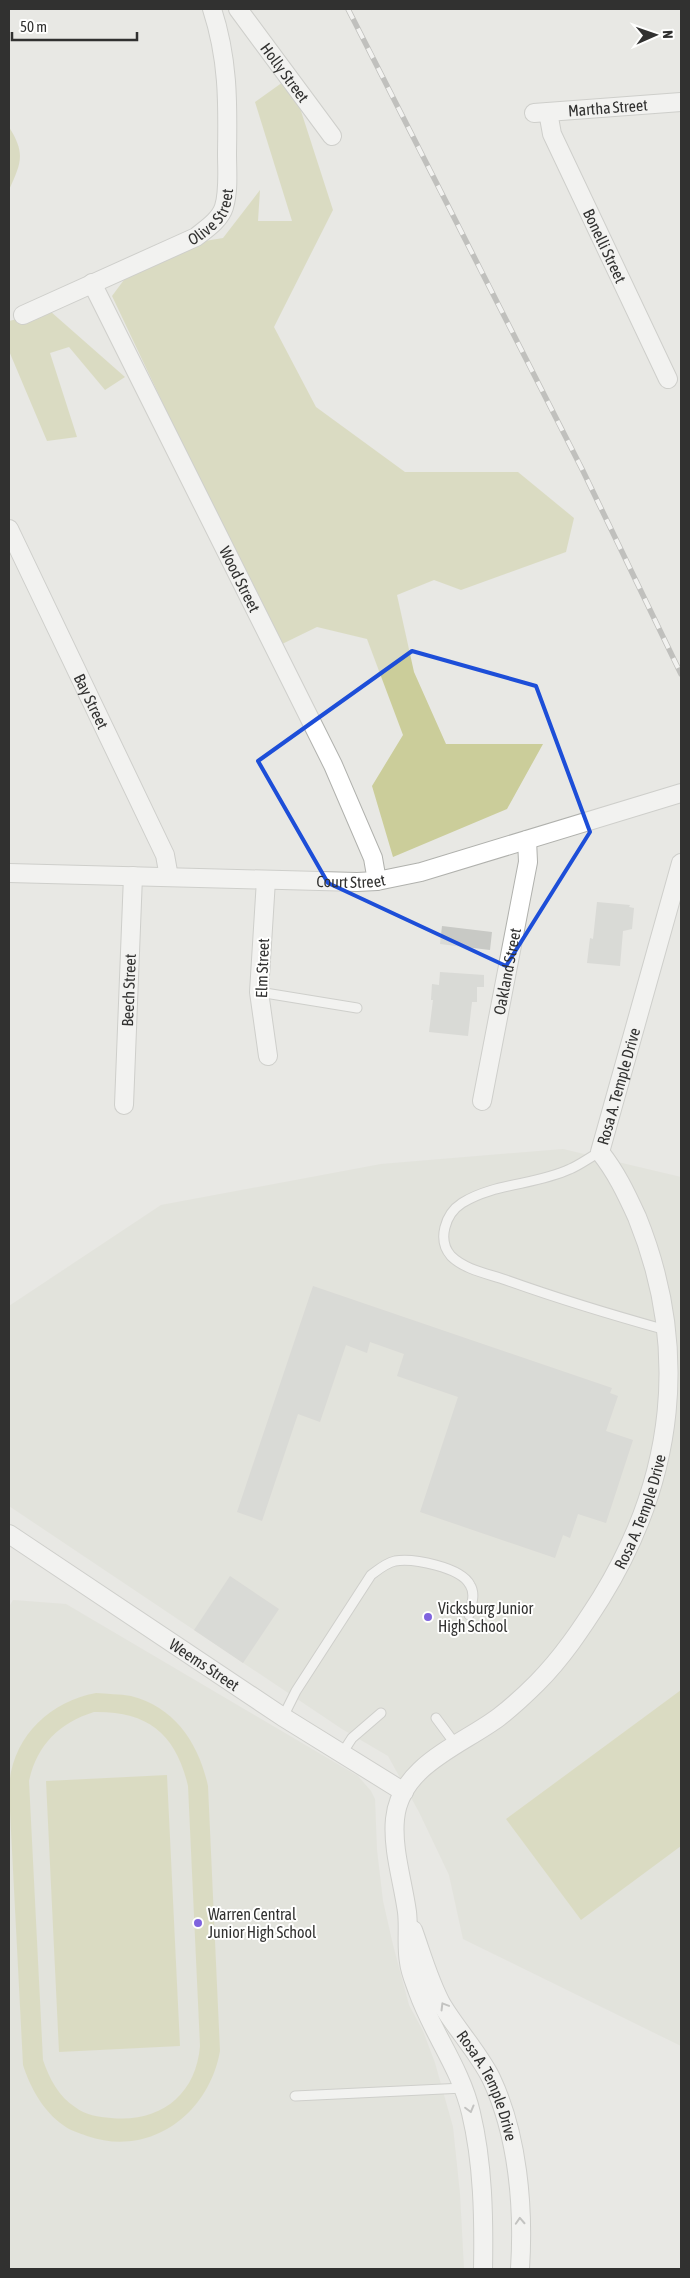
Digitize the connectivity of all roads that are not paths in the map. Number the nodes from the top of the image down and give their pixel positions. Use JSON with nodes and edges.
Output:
{"nodes":[{"id":1,"x":212,"y":9,"type":"edge"},
{"id":2,"x":238,"y":9,"type":"edge"},
{"id":3,"x":681,"y":102,"type":"edge"},
{"id":4,"x":541,"y":113,"type":"joint"},
{"id":5,"x":332,"y":136,"type":"dead end"},
{"id":6,"x":92,"y":283,"type":"junction"},
{"id":7,"x":23,"y":315,"type":"dead end"},
{"id":8,"x":668,"y":379,"type":"dead end"},
{"id":9,"x":9,"y":529,"type":"edge"},
{"id":10,"x":681,"y":793,"type":"edge"},
{"id":11,"x":527,"y":840,"type":"junction"},
{"id":12,"x":681,"y":863,"type":"edge"},
{"id":13,"x":9,"y":873,"type":"edge"},
{"id":14,"x":134,"y":876,"type":"junction"},
{"id":15,"x":169,"y":877,"type":"junction"},
{"id":16,"x":266,"y":880,"type":"junction"},
{"id":17,"x":377,"y":880,"type":"junction"},
{"id":18,"x":259,"y":992,"type":"junction"},
{"id":19,"x":357,"y":1008,"type":"dead end"},
{"id":20,"x":268,"y":1056,"type":"dead end"},
{"id":21,"x":482,"y":1101,"type":"dead end"},
{"id":22,"x":124,"y":1105,"type":"dead end"},
{"id":23,"x":600,"y":1152,"type":"junction"},
{"id":24,"x":673,"y":1332,"type":"junction"},
{"id":25,"x":9,"y":1534,"type":"edge"},
{"id":26,"x":469,"y":1615,"type":"dead end"},
{"id":27,"x":381,"y":1713,"type":"dead end"},
{"id":28,"x":283,"y":1717,"type":"junction"},
{"id":29,"x":436,"y":1718,"type":"dead end"},
{"id":30,"x":456,"y":1745,"type":"junction"},
{"id":31,"x":341,"y":1754,"type":"junction"},
{"id":32,"x":404,"y":1792,"type":"junction"},
{"id":33,"x":408,"y":1916,"type":"junction"},
{"id":34,"x":464,"y":2088,"type":"junction"},
{"id":35,"x":295,"y":2096,"type":"dead end"},
{"id":36,"x":483,"y":2269,"type":"edge"},
{"id":37,"x":520,"y":2269,"type":"edge"}],
"edges":[{"from":1,"to":6,"type":"street","name":"Olive Street"},
{"from":2,"to":5,"type":"street","name":"Holly Street"},
{"from":3,"to":4,"type":"street","name":"Martha Street"},
{"from":4,"to":8,"type":"street","name":"Bonelli Street"},
{"from":6,"to":7,"type":"street","name":"Olive Street"},
{"from":6,"to":17,"type":"street","name":"Wood Street"},
{"from":9,"to":15,"type":"street","name":"Bay Street"},
{"from":10,"to":11,"type":"street","name":"Court Street"},
{"from":11,"to":17,"type":"street","name":"Court Street"},
{"from":11,"to":21,"type":"street","name":"Oakland Street"},
{"from":12,"to":23,"type":"street","name":"Rosa A. Temple Drive"},
{"from":13,"to":14,"type":"street","name":"Court Street"},
{"from":14,"to":15,"type":"street","name":"Court Street"},
{"from":14,"to":22,"type":"street","name":"Beech Street"},
{"from":15,"to":16,"type":"street","name":"Court Street"},
{"from":16,"to":17,"type":"street","name":"Court Street"},
{"from":16,"to":18,"type":"street","name":"Elm Street"},
{"from":18,"to":19,"type":"lane"},
{"from":18,"to":20,"type":"street","name":"Elm Street"},
{"from":23,"to":24,"type":"street","name":"Rosa A. Temple Drive"},
{"from":23,"to":24,"type":"lane"},
{"from":24,"to":30,"type":"street","name":"Rosa A. Temple Drive"},
{"from":25,"to":28,"type":"street","name":"Weems Street"},
{"from":26,"to":28,"type":"lane"},
{"from":27,"to":31,"type":"lane"},
{"from":28,"to":31,"type":"street","name":"Weems Street"},
{"from":29,"to":30,"type":"lane"},
{"from":30,"to":32,"type":"street","name":"Rosa A. Temple Drive"},
{"from":31,"to":32,"type":"street","name":"Weems Street"},
{"from":32,"to":33,"type":"street","name":"Rosa A. Temple Drive"},
{"from":33,"to":34,"type":"street","name":"Rosa A. Temple Drive"},
{"from":37,"to":33,"type":"street","name":"Rosa A. Temple Drive","one_way":true},
{"from":34,"to":35,"type":"lane"},
{"from":34,"to":36,"type":"street","name":"Rosa A. Temple Drive","one_way":true}]}
